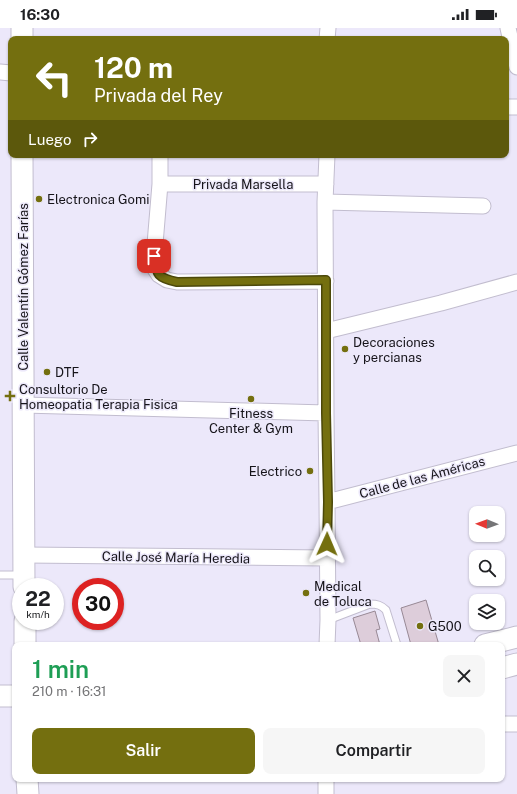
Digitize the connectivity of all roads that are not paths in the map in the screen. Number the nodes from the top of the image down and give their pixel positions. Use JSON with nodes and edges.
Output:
{"nodes":[{"id":1,"x":508,"y":28,"type":"edge"},
{"id":2,"x":517,"y":67,"type":"edge"},
{"id":3,"x":22,"y":158,"type":"edge"},
{"id":4,"x":160,"y":158,"type":"edge"},
{"id":5,"x":326,"y":158,"type":"edge"},
{"id":6,"x":160,"y":184,"type":"junction"},
{"id":7,"x":326,"y":184,"type":"junction"},
{"id":8,"x":325,"y":202,"type":"junction"},
{"id":9,"x":483,"y":206,"type":"dead end"},
{"id":10,"x":326,"y":280,"type":"junction"},
{"id":11,"x":517,"y":282,"type":"edge"},
{"id":12,"x":326,"y":332,"type":"junction"},
{"id":13,"x":23,"y":405,"type":"junction"},
{"id":14,"x":326,"y":413,"type":"junction"},
{"id":15,"x":517,"y":453,"type":"edge"},
{"id":16,"x":328,"y":502,"type":"junction"},
{"id":17,"x":327,"y":558,"type":"junction"},
{"id":18,"x":24,"y":572,"type":"edge"},
{"id":19,"x":0,"y":574,"type":"edge"},
{"id":20,"x":328,"y":620,"type":"junction"},
{"id":21,"x":25,"y":630,"type":"edge"},
{"id":22,"x":517,"y":637,"type":"edge"},
{"id":23,"x":25,"y":642,"type":"edge"},
{"id":24,"x":326,"y":642,"type":"edge"},
{"id":25,"x":396,"y":642,"type":"edge"},
{"id":26,"x":497,"y":642,"type":"edge"},
{"id":27,"x":517,"y":664,"type":"edge"},
{"id":28,"x":505,"y":667,"type":"edge"},
{"id":29,"x":0,"y":696,"type":"edge"},
{"id":30,"x":12,"y":696,"type":"edge"},
{"id":31,"x":505,"y":724,"type":"edge"},
{"id":32,"x":517,"y":724,"type":"edge"},
{"id":33,"x":27,"y":782,"type":"edge"},
{"id":34,"x":326,"y":782,"type":"edge"},
{"id":35,"x":28,"y":794,"type":"edge"},
{"id":36,"x":326,"y":794,"type":"edge"}],
"edges":[{"from":1,"to":2,"type":"street"},
{"from":3,"to":13,"type":"main road","name":"Calle Valentín Gómez Farías"},
{"from":4,"to":6,"type":"street"},
{"from":5,"to":7,"type":"street"},
{"from":6,"to":7,"type":"street","name":"Privada Marsella"},
{"from":6,"to":10,"type":"street"},
{"from":7,"to":8,"type":"street"},
{"from":8,"to":9,"type":"street"},
{"from":8,"to":10,"type":"street"},
{"from":10,"to":12,"type":"street"},
{"from":11,"to":12,"type":"street"},
{"from":12,"to":14,"type":"street"},
{"from":13,"to":14,"type":"street"},
{"from":13,"to":18,"type":"main road","name":"Calle Valentín Gómez Farías"},
{"from":14,"to":16,"type":"street"},
{"from":15,"to":16,"type":"street","name":"Calle de las Américas"},
{"from":16,"to":17,"type":"street"},
{"from":17,"to":18,"type":"street","name":"Calle José María Heredia"},
{"from":17,"to":20,"type":"street"},
{"from":18,"to":19,"type":"lane"},
{"from":20,"to":24,"type":"street"},
{"from":20,"to":25,"type":"lane"},
{"from":21,"to":23,"type":"main road"},
{"from":22,"to":26,"type":"main road"},
{"from":27,"to":28,"type":"main road"},
{"from":29,"to":30,"type":"main road"},
{"from":31,"to":32,"type":"street"},
{"from":33,"to":35,"type":"main road"},
{"from":34,"to":36,"type":"street"}]}
